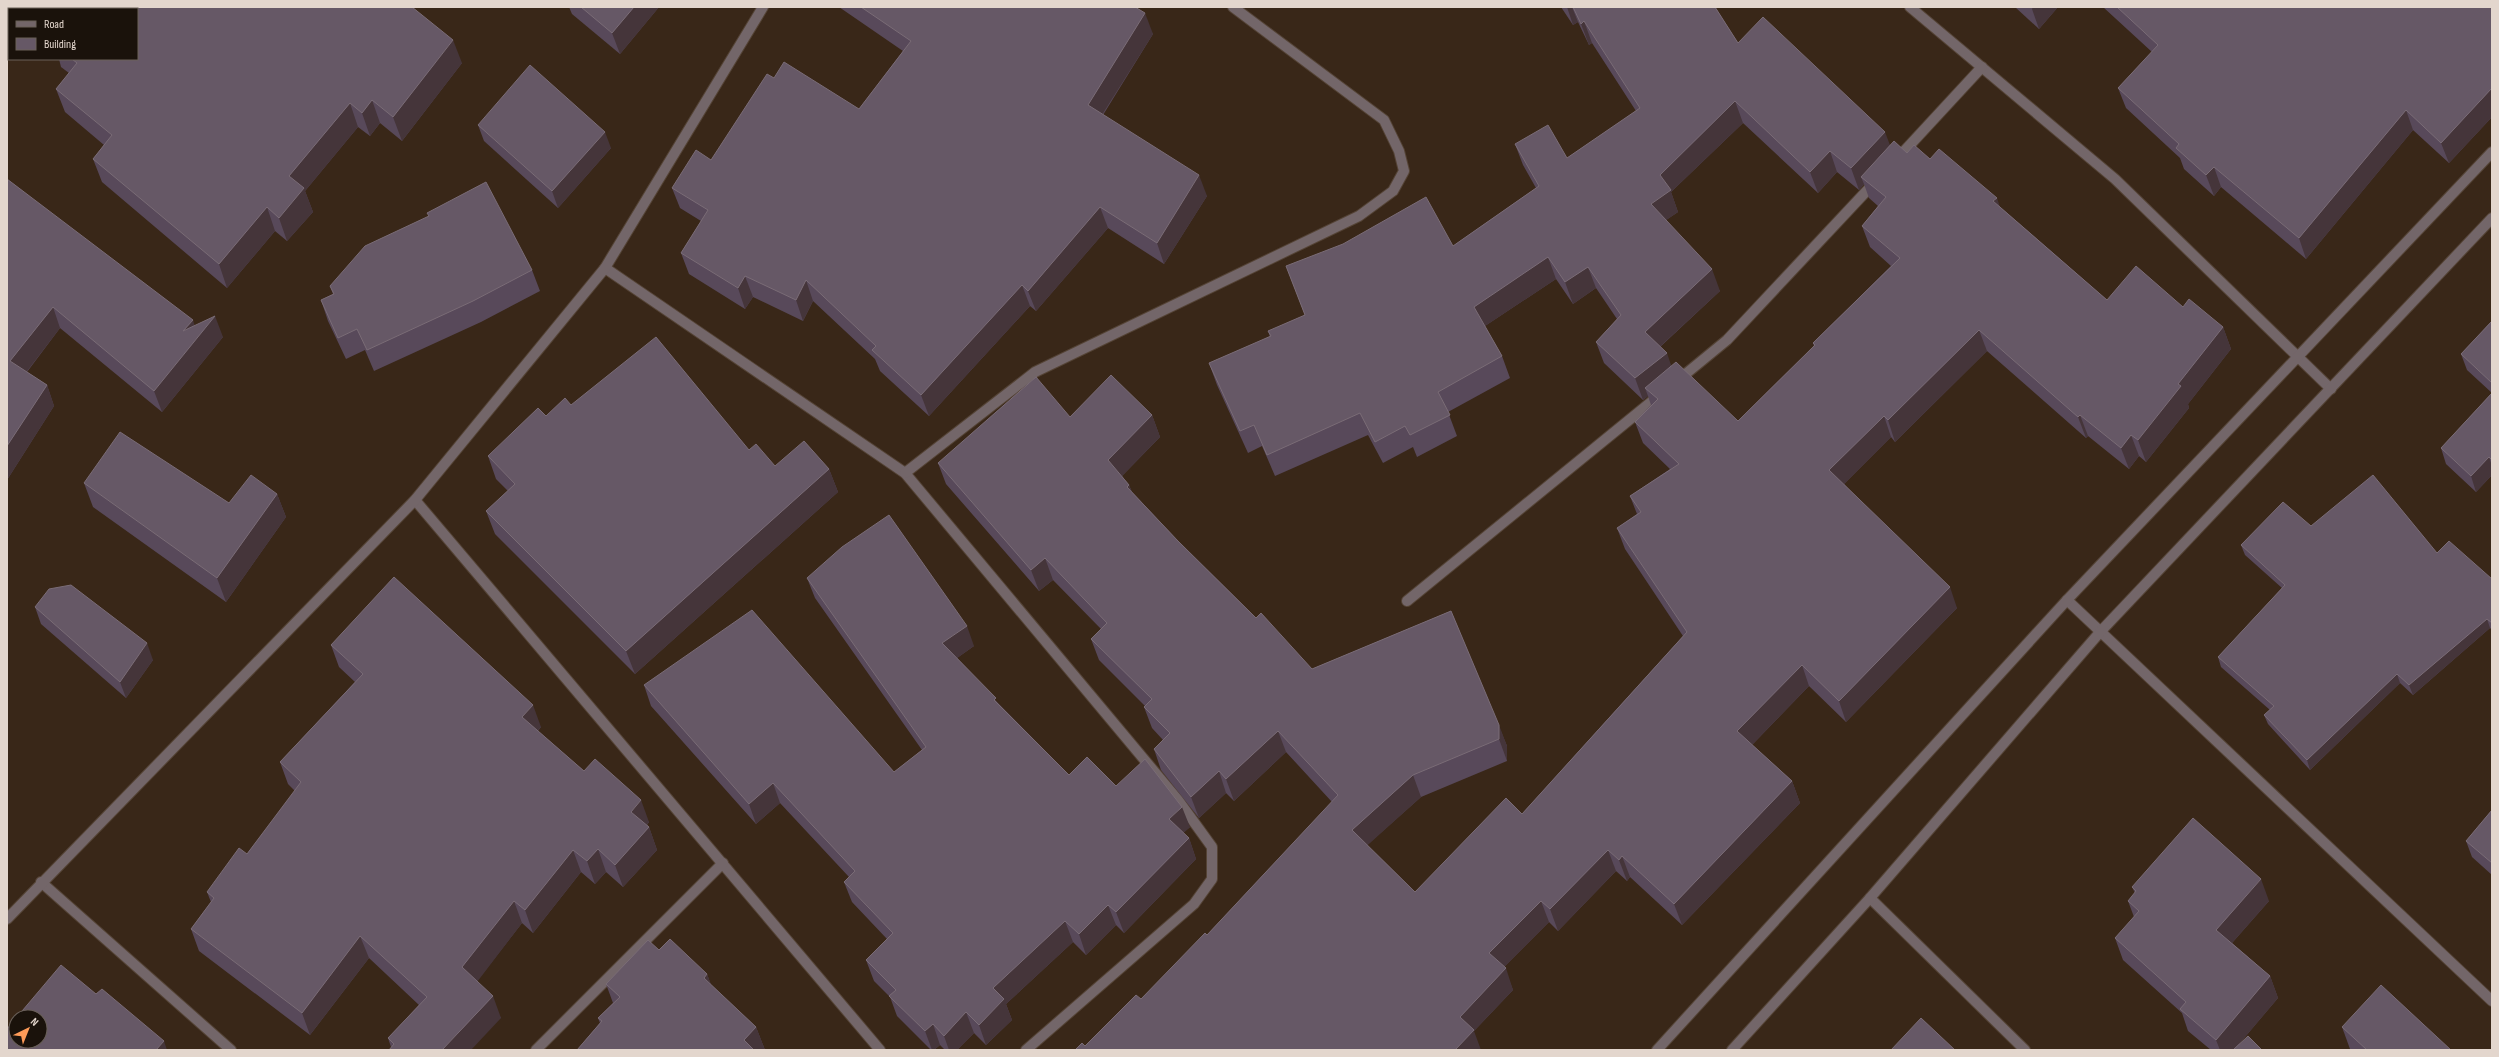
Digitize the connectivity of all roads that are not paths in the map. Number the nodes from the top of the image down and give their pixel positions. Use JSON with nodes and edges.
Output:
{"nodes":[{"id":1,"x":764,"y":7,"type":"edge"},
{"id":2,"x":1233,"y":7,"type":"edge"},
{"id":3,"x":1910,"y":7,"type":"edge"},
{"id":4,"x":1982,"y":68,"type":"junction"},
{"id":5,"x":2492,"y":152,"type":"edge"},
{"id":6,"x":2492,"y":218,"type":"edge"},
{"id":7,"x":605,"y":268,"type":"junction"},
{"id":8,"x":2299,"y":357,"type":"junction"},
{"id":9,"x":2331,"y":388,"type":"junction"},
{"id":10,"x":905,"y":473,"type":"junction"},
{"id":11,"x":415,"y":500,"type":"junction"},
{"id":12,"x":2067,"y":600,"type":"junction"},
{"id":13,"x":1407,"y":601,"type":"dead end"},
{"id":14,"x":2101,"y":630,"type":"junction"},
{"id":15,"x":723,"y":863,"type":"junction"},
{"id":16,"x":41,"y":882,"type":"junction"},
{"id":17,"x":1870,"y":898,"type":"junction"},
{"id":18,"x":7,"y":919,"type":"edge"},
{"id":19,"x":2492,"y":1001,"type":"edge"},
{"id":20,"x":231,"y":1050,"type":"edge"},
{"id":21,"x":536,"y":1050,"type":"edge"},
{"id":22,"x":880,"y":1050,"type":"edge"},
{"id":23,"x":1026,"y":1050,"type":"edge"},
{"id":24,"x":1657,"y":1050,"type":"edge"},
{"id":25,"x":1732,"y":1050,"type":"edge"},
{"id":26,"x":2025,"y":1050,"type":"edge"}],
"edges":[{"from":1,"to":7,"type":"street"},
{"from":2,"to":10,"type":"street"},
{"from":3,"to":4,"type":"street"},
{"from":4,"to":8,"type":"street"},
{"from":4,"to":13,"type":"street"},
{"from":5,"to":8,"type":"street"},
{"from":6,"to":9,"type":"street"},
{"from":7,"to":10,"type":"street"},
{"from":7,"to":11,"type":"street"},
{"from":8,"to":9,"type":"street"},
{"from":8,"to":12,"type":"street"},
{"from":9,"to":14,"type":"street"},
{"from":10,"to":23,"type":"street"},
{"from":11,"to":15,"type":"street"},
{"from":11,"to":16,"type":"street"},
{"from":12,"to":14,"type":"street"},
{"from":12,"to":24,"type":"street"},
{"from":14,"to":17,"type":"street"},
{"from":14,"to":19,"type":"street"},
{"from":15,"to":21,"type":"street"},
{"from":15,"to":22,"type":"street"},
{"from":16,"to":18,"type":"street"},
{"from":16,"to":20,"type":"street"},
{"from":17,"to":25,"type":"street"},
{"from":17,"to":26,"type":"street"}]}
